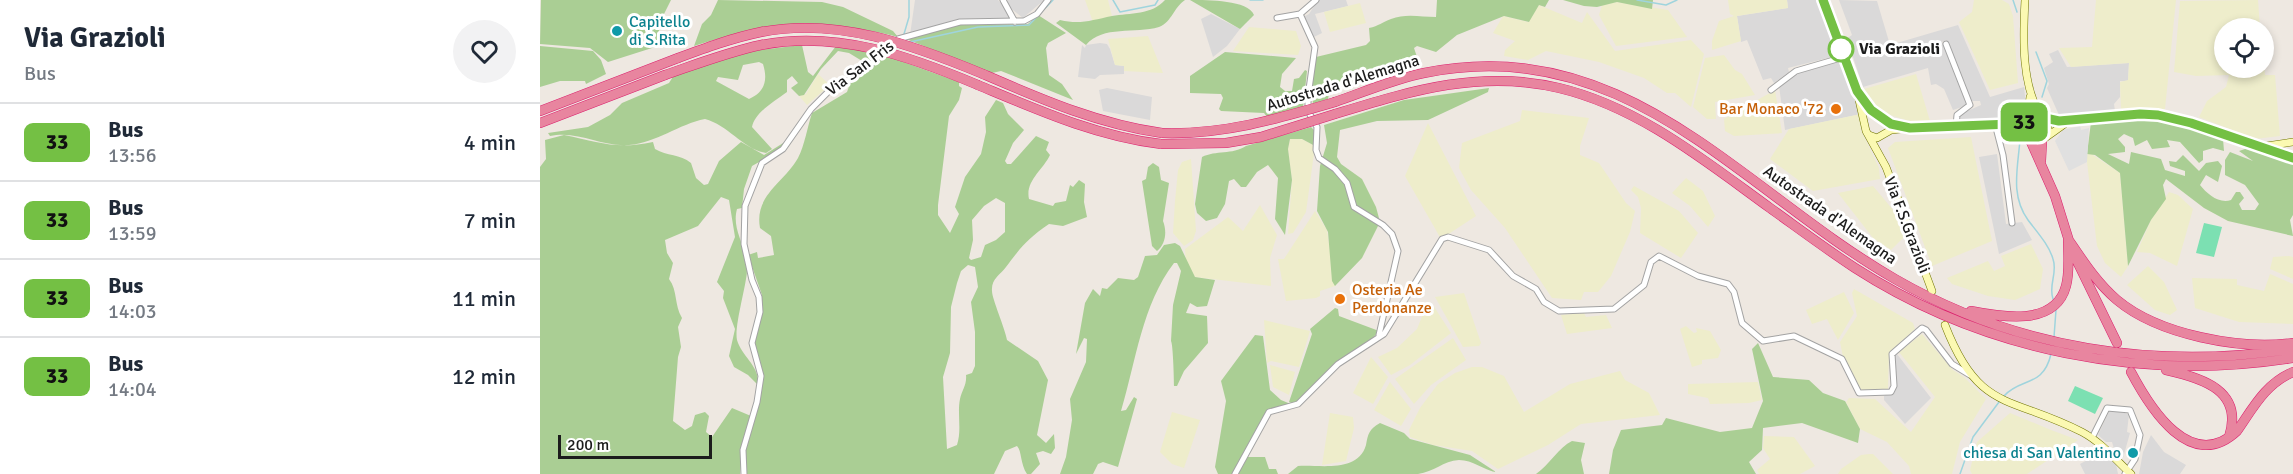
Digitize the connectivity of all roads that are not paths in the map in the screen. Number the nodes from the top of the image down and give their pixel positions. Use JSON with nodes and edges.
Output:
{"nodes":[{"id":1,"x":1003,"y":0,"type":"edge"},
{"id":2,"x":1048,"y":0,"type":"edge"},
{"id":3,"x":1316,"y":0,"type":"edge"},
{"id":4,"x":1823,"y":0,"type":"edge"},
{"id":5,"x":2025,"y":0,"type":"edge"},
{"id":6,"x":1299,"y":14,"type":"junction"},
{"id":7,"x":1277,"y":18,"type":"dead end"},
{"id":8,"x":1015,"y":22,"type":"junction"},
{"id":9,"x":1946,"y":44,"type":"dead end"},
{"id":10,"x":1844,"y":57,"type":"junction"},
{"id":11,"x":1771,"y":90,"type":"dead end"},
{"id":12,"x":1857,"y":91,"type":"junction"},
{"id":13,"x":2030,"y":91,"type":"junction"},
{"id":14,"x":540,"y":111,"type":"edge"},
{"id":15,"x":1881,"y":118,"type":"junction"},
{"id":16,"x":2043,"y":118,"type":"junction"},
{"id":17,"x":2027,"y":121,"type":"junction"},
{"id":18,"x":2072,"y":121,"type":"junction"},
{"id":19,"x":540,"y":123,"type":"edge"},
{"id":20,"x":1995,"y":124,"type":"junction"},
{"id":21,"x":1956,"y":126,"type":"junction"},
{"id":22,"x":1865,"y":127,"type":"junction"},
{"id":23,"x":1910,"y":128,"type":"junction"},
{"id":24,"x":1869,"y":135,"type":"junction"},
{"id":25,"x":1882,"y":135,"type":"junction"},
{"id":26,"x":2045,"y":139,"type":"junction"},
{"id":27,"x":2029,"y":140,"type":"junction"},
{"id":28,"x":2293,"y":142,"type":"edge"},
{"id":29,"x":2258,"y":148,"type":"junction"},
{"id":30,"x":1882,"y":158,"type":"junction"},
{"id":31,"x":2293,"y":158,"type":"edge"},
{"id":32,"x":2041,"y":163,"type":"junction"},
{"id":33,"x":2012,"y":223,"type":"dead end"},
{"id":34,"x":2068,"y":239,"type":"junction"},
{"id":35,"x":1932,"y":291,"type":"dead end"},
{"id":36,"x":1937,"y":301,"type":"junction"},
{"id":37,"x":1945,"y":325,"type":"dead end"},
{"id":38,"x":1379,"y":335,"type":"junction"},
{"id":39,"x":2293,"y":343,"type":"edge"},
{"id":40,"x":2118,"y":344,"type":"dead end"},
{"id":41,"x":2293,"y":349,"type":"edge"},
{"id":42,"x":2293,"y":358,"type":"edge"},
{"id":43,"x":2145,"y":364,"type":"junction"},
{"id":44,"x":2131,"y":372,"type":"dead end"},
{"id":45,"x":2293,"y":372,"type":"edge"},
{"id":46,"x":1970,"y":375,"type":"junction"},
{"id":47,"x":2092,"y":438,"type":"junction"},
{"id":48,"x":2228,"y":443,"type":"junction"},
{"id":49,"x":2128,"y":473,"type":"edge"},
{"id":50,"x":744,"y":474,"type":"edge"},
{"id":51,"x":1235,"y":474,"type":"edge"}],
"edges":[{"from":1,"to":8,"type":"street"},
{"from":2,"to":8,"type":"street","name":"Via San Fris"},
{"from":3,"to":6,"type":"street"},
{"from":4,"to":10,"type":"main road"},
{"from":5,"to":13,"type":"main road"},
{"from":6,"to":7,"type":"street"},
{"from":6,"to":38,"type":"street"},
{"from":8,"to":50,"type":"street","name":"Via San Fris"},
{"from":9,"to":21,"type":"street"},
{"from":10,"to":11,"type":"street"},
{"from":10,"to":12,"type":"main road"},
{"from":12,"to":15,"type":"main road"},
{"from":12,"to":22,"type":"main road"},
{"from":13,"to":16,"type":"main road"},
{"from":13,"to":17,"type":"main road"},
{"from":14,"to":36,"type":"highway","name":"Autostrada d'Alemagna","bridge":true},
{"from":15,"to":22,"type":"main road"},
{"from":15,"to":23,"type":"main road"},
{"from":15,"to":25,"type":"main road"},
{"from":16,"to":17,"type":"main road"},
{"from":16,"to":18,"type":"main road"},
{"from":16,"to":26,"type":"main road"},
{"from":17,"to":20,"type":"main road"},
{"from":17,"to":27,"type":"main road"},
{"from":18,"to":26,"type":"main road"},
{"from":18,"to":29,"type":"main road"},
{"from":19,"to":43,"type":"highway","name":"Autostrada d'Alemagna","bridge":true},
{"from":20,"to":21,"type":"main road"},
{"from":20,"to":27,"type":"main road"},
{"from":20,"to":33,"type":"street"},
{"from":21,"to":23,"type":"main road"},
{"from":22,"to":24,"type":"main road"},
{"from":23,"to":25,"type":"main road"},
{"from":24,"to":25,"type":"main road"},
{"from":24,"to":30,"type":"main road","name":"Via F.S.Grazioli"},
{"from":25,"to":30,"type":"main road","name":"Via F.S.Grazioli"},
{"from":26,"to":27,"type":"main road"},
{"from":26,"to":32,"type":"highway"},
{"from":27,"to":32,"type":"highway"},
{"from":28,"to":29,"type":"main road"},
{"from":29,"to":31,"type":"main road"},
{"from":30,"to":35,"type":"main road","name":"Via F.S.Grazioli"},
{"from":32,"to":34,"type":"highway"},
{"from":34,"to":36,"type":"highway"},
{"from":34,"to":39,"type":"highway"},
{"from":34,"to":40,"type":"highway"},
{"from":36,"to":41,"type":"highway","name":"Autostrada d'Alemagna"},
{"from":37,"to":46,"type":"main road"},
{"from":38,"to":46,"type":"street"},
{"from":38,"to":51,"type":"street"},
{"from":42,"to":43,"type":"highway","name":"Autostrada d'Alemagna"},
{"from":43,"to":48,"type":"highway"},
{"from":44,"to":48,"type":"highway"},
{"from":45,"to":48,"type":"highway"},
{"from":46,"to":47,"type":"main road"},
{"from":47,"to":49,"type":"main road"},
{"from":47,"to":49,"type":"street"}]}
